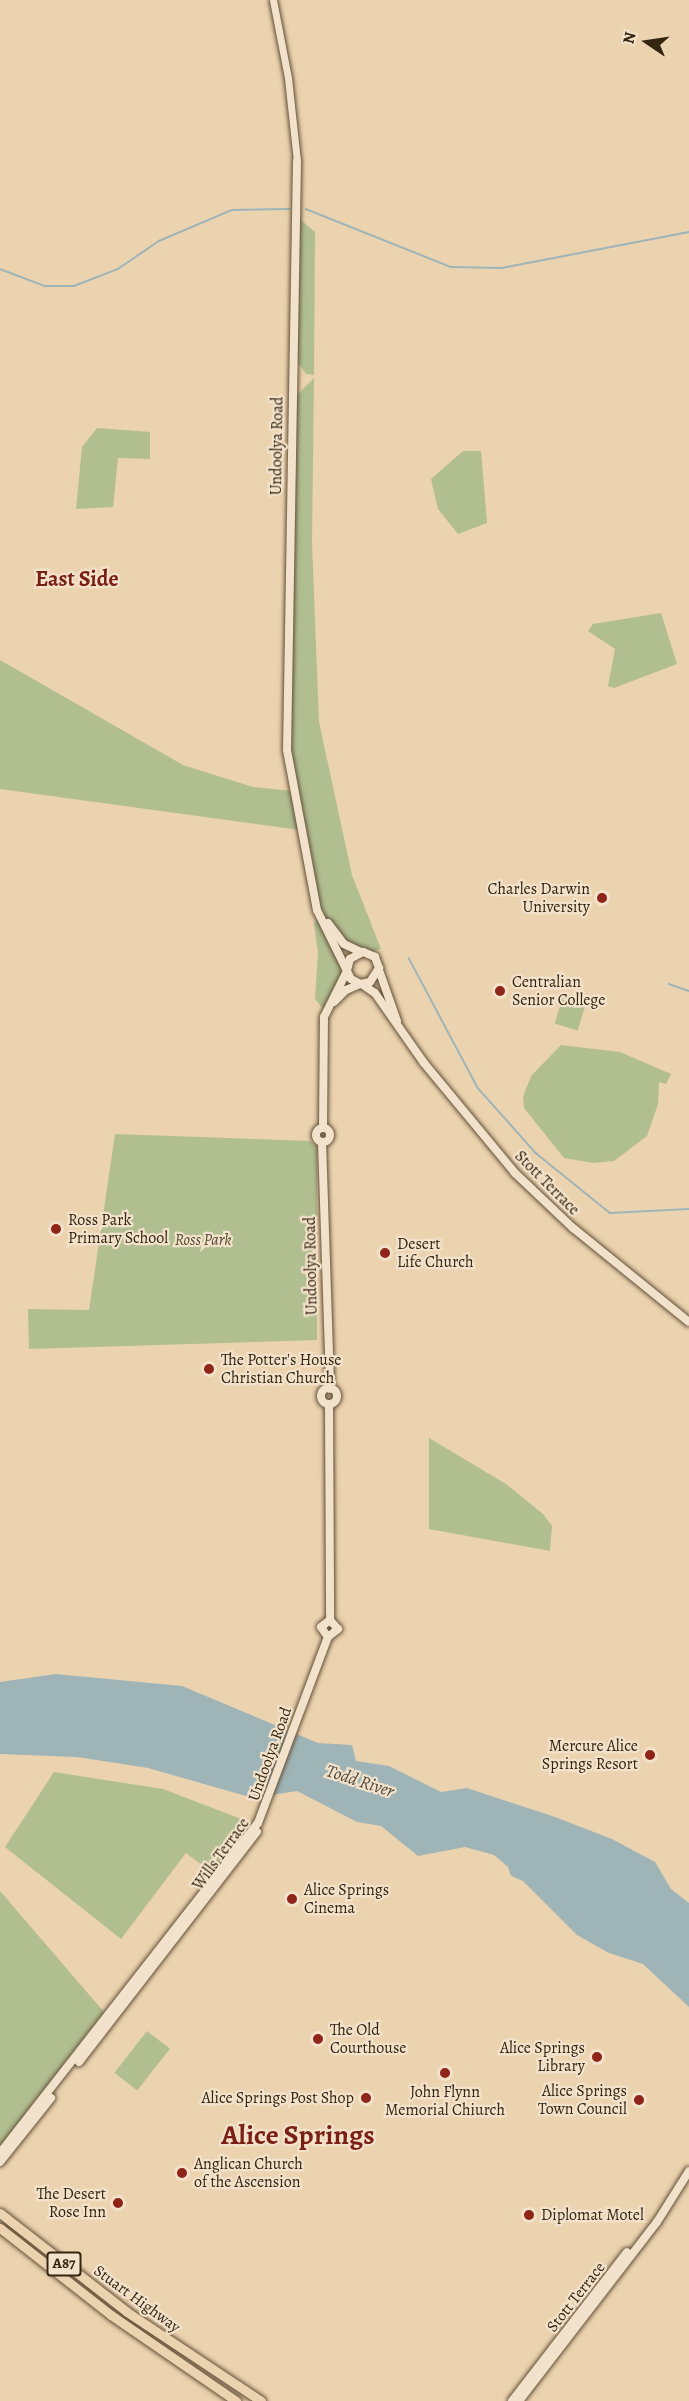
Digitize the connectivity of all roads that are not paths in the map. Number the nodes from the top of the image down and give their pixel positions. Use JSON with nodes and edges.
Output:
{"nodes":[{"id":1,"x":273,"y":0,"type":"edge"},
{"id":2,"x":297,"y":161,"type":"joint"},
{"id":3,"x":312,"y":893,"type":"junction"},
{"id":4,"x":363,"y":952,"type":"junction"},
{"id":5,"x":379,"y":969,"type":"junction"},
{"id":6,"x":347,"y":971,"type":"junction"},
{"id":7,"x":362,"y":984,"type":"junction"},
{"id":8,"x":324,"y":1032,"type":"junction"},
{"id":9,"x":408,"y":1041,"type":"junction"},
{"id":10,"x":689,"y":1322,"type":"edge"},
{"id":11,"x":330,"y":1620,"type":"junction"},
{"id":12,"x":328,"y":1637,"type":"junction"},
{"id":13,"x":260,"y":1821,"type":"joint"},
{"id":14,"x":1,"y":2157,"type":"edge"},
{"id":15,"x":689,"y":2166,"type":"edge"},
{"id":16,"x":689,"y":2171,"type":"edge"},
{"id":17,"x":682,"y":2182,"type":"junction"},
{"id":18,"x":0,"y":2213,"type":"edge"},
{"id":19,"x":0,"y":2228,"type":"edge"},
{"id":20,"x":130,"y":2314,"type":"junction"},
{"id":21,"x":124,"y":2324,"type":"junction"},
{"id":22,"x":517,"y":2399,"type":"edge"},
{"id":23,"x":236,"y":2401,"type":"edge"},
{"id":24,"x":261,"y":2401,"type":"edge"}],
"edges":[{"from":1,"to":2,"type":"street","name":"Undoolya Road"},
{"from":2,"to":3,"type":"main road","name":"Undoolya Road"},
{"from":3,"to":4,"type":"main road","name":"Undoolya Road"},
{"from":3,"to":6,"type":"main road","name":"Undoolya Road"},
{"from":4,"to":5,"type":"main road","name":"Undoolya Road"},
{"from":4,"to":6,"type":"main road"},
{"from":5,"to":7,"type":"main road"},
{"from":5,"to":9,"type":"main road","name":"Stott Terrace"},
{"from":6,"to":7,"type":"main road","name":"Undoolya Road"},
{"from":6,"to":8,"type":"main road"},
{"from":7,"to":8,"type":"main road"},
{"from":7,"to":9,"type":"main road","name":"Stott Terrace"},
{"from":8,"to":11,"type":"main road","name":"Undoolya Road"},
{"from":9,"to":10,"type":"main road","name":"Stott Terrace"},
{"from":11,"to":12,"type":"main road"},
{"from":11,"to":12,"type":"main road"},
{"from":12,"to":13,"type":"main road","name":"Undoolya Road"},
{"from":13,"to":14,"type":"main road","name":"Wills Terrace"},
{"from":15,"to":17,"type":"main road","name":"Stott Terrace"},
{"from":16,"to":17,"type":"main road","name":"Stott Terrace"},
{"from":17,"to":22,"type":"main road","name":"Stott Terrace"},
{"from":18,"to":20,"type":"highway","name":"Stuart Highway","number":"A87"},
{"from":19,"to":21,"type":"highway","name":"Stuart Highway","number":"A87"},
{"from":20,"to":21,"type":"highway"},
{"from":20,"to":24,"type":"highway","name":"Stuart Highway","number":"A87"},
{"from":21,"to":23,"type":"highway","name":"Stuart Highway","number":"A87"}]}
